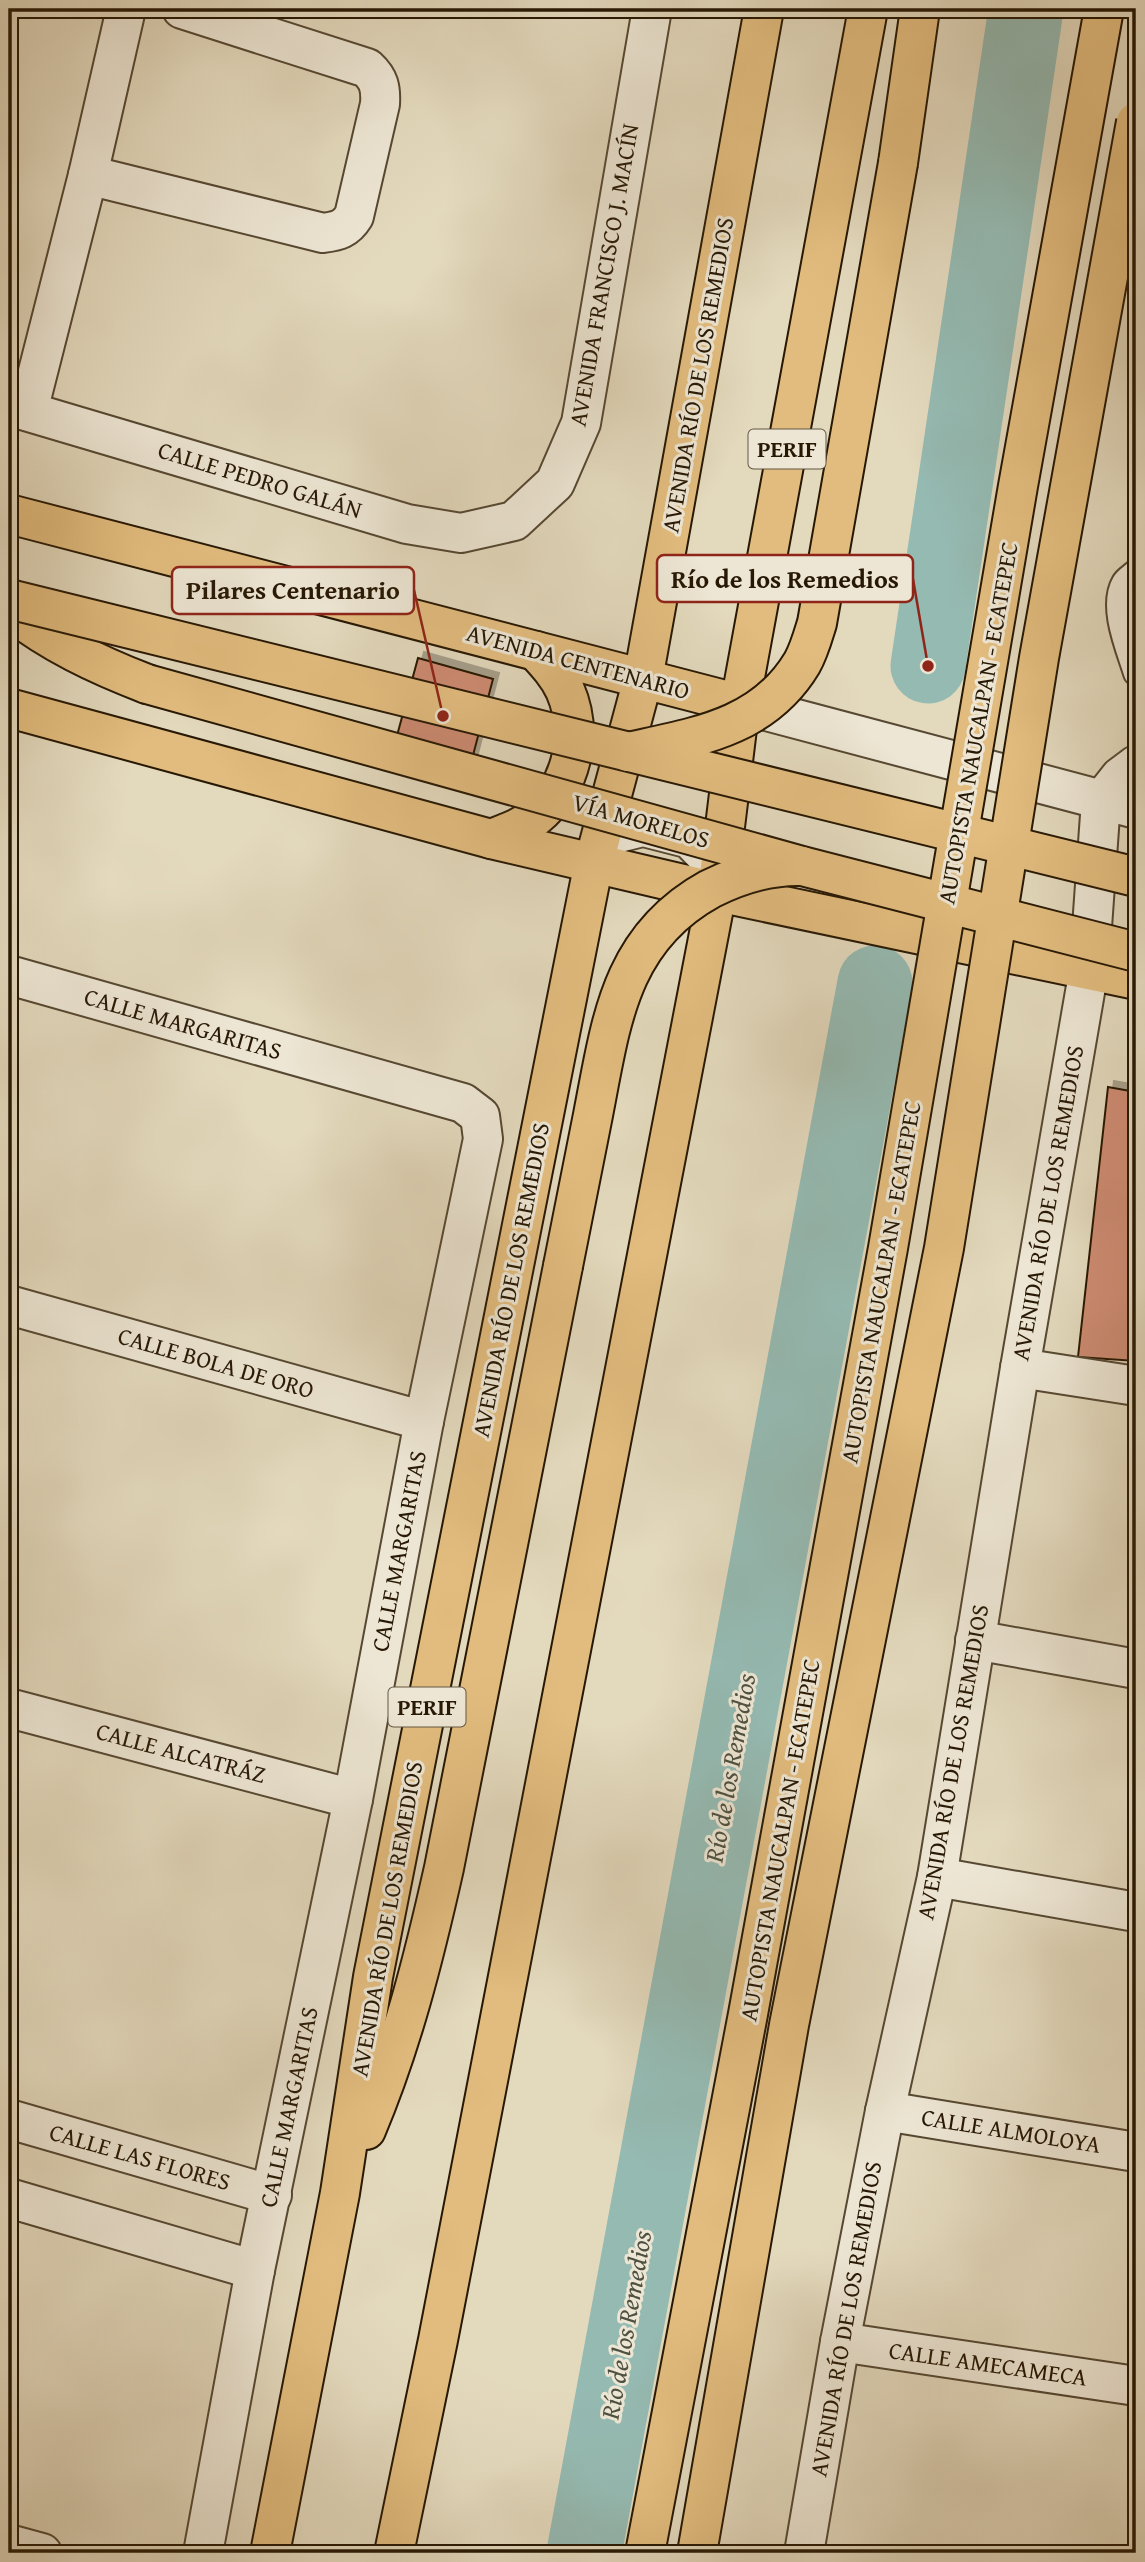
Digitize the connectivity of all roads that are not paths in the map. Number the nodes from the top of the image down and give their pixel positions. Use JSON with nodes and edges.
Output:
{"nodes":[{"id":1,"x":126,"y":9,"type":"edge"},
{"id":2,"x":182,"y":9,"type":"edge"},
{"id":3,"x":652,"y":9,"type":"edge"},
{"id":4,"x":764,"y":9,"type":"edge"},
{"id":5,"x":868,"y":9,"type":"edge"},
{"id":6,"x":920,"y":9,"type":"edge"},
{"id":7,"x":1104,"y":9,"type":"edge"},
{"id":8,"x":1136,"y":122,"type":"edge"},
{"id":9,"x":88,"y":175,"type":"junction"},
{"id":10,"x":18,"y":408,"type":"edge"},
{"id":11,"x":9,"y":514,"type":"edge"},
{"id":12,"x":514,"y":521,"type":"joint"},
{"id":13,"x":1136,"y":572,"type":"edge"},
{"id":14,"x":9,"y":599,"type":"edge"},
{"id":15,"x":9,"y":610,"type":"edge"},
{"id":16,"x":536,"y":651,"type":"junction"},
{"id":17,"x":1136,"y":673,"type":"edge"},
{"id":18,"x":643,"y":679,"type":"junction"},
{"id":19,"x":740,"y":704,"type":"junction"},
{"id":20,"x":9,"y":708,"type":"edge"},
{"id":21,"x":628,"y":752,"type":"junction"},
{"id":22,"x":1136,"y":765,"type":"edge"},
{"id":23,"x":1119,"y":805,"type":"edge"},
{"id":24,"x":491,"y":839,"type":"junction"},
{"id":25,"x":594,"y":862,"type":"junction"},
{"id":26,"x":802,"y":866,"type":"junction"},
{"id":27,"x":1136,"y":877,"type":"edge"},
{"id":28,"x":717,"y":892,"type":"junction"},
{"id":29,"x":1136,"y":952,"type":"edge"},
{"id":30,"x":1088,"y":969,"type":"junction"},
{"id":31,"x":9,"y":975,"type":"edge"},
{"id":32,"x":1136,"y":980,"type":"edge"},
{"id":33,"x":9,"y":1305,"type":"edge"},
{"id":34,"x":1020,"y":1368,"type":"junction"},
{"id":35,"x":1136,"y":1386,"type":"edge"},
{"id":36,"x":424,"y":1421,"type":"junction"},
{"id":37,"x":975,"y":1640,"type":"junction"},
{"id":38,"x":1136,"y":1669,"type":"edge"},
{"id":39,"x":9,"y":1708,"type":"edge"},
{"id":40,"x":353,"y":1799,"type":"junction"},
{"id":41,"x":937,"y":1877,"type":"junction"},
{"id":42,"x":1136,"y":1912,"type":"edge"},
{"id":43,"x":885,"y":2111,"type":"junction"},
{"id":44,"x":9,"y":2119,"type":"edge"},
{"id":45,"x":1136,"y":2152,"type":"edge"},
{"id":46,"x":340,"y":2193,"type":"junction"},
{"id":47,"x":272,"y":2195,"type":"junction"},
{"id":48,"x":9,"y":2198,"type":"edge"},
{"id":49,"x":256,"y":2270,"type":"junction"},
{"id":50,"x":840,"y":2342,"type":"junction"},
{"id":51,"x":1136,"y":2386,"type":"edge"},
{"id":52,"x":9,"y":2543,"type":"edge"},
{"id":53,"x":42,"y":2553,"type":"edge"},
{"id":54,"x":203,"y":2553,"type":"edge"},
{"id":55,"x":270,"y":2553,"type":"edge"},
{"id":56,"x":394,"y":2553,"type":"edge"},
{"id":57,"x":645,"y":2553,"type":"edge"},
{"id":58,"x":697,"y":2553,"type":"edge"},
{"id":59,"x":804,"y":2553,"type":"edge"}],
"edges":[{"from":1,"to":9,"type":"street"},
{"from":2,"to":9,"type":"street"},
{"from":3,"to":12,"type":"street","name":"AVENIDA FRANCISCO J. MACÍN"},
{"from":4,"to":18,"type":"main road","name":"AVENIDA RÍO DE LOS REMEDIOS","number":"PERIF"},
{"from":5,"to":19,"type":"main road","number":"PERIF"},
{"from":6,"to":21,"type":"main road","bridge":true},
{"from":7,"to":57,"type":"main road","name":"AUTOPISTA NAUCALPAN - ECATEPEC","bridge":true},
{"from":8,"to":58,"type":"main road","name":"AUTOPISTA NAUCALPAN - ECATEPEC","bridge":true},
{"from":9,"to":10,"type":"street"},
{"from":10,"to":12,"type":"street","name":"CALLE PEDRO GALÁN"},
{"from":11,"to":16,"type":"main road","name":"AVENIDA CENTENARIO"},
{"from":13,"to":17,"type":"lane"},
{"from":14,"to":21,"type":"main road","bridge":true},
{"from":15,"to":26,"type":"main road","name":"VÍA MORELOS","bridge":true},
{"from":16,"to":18,"type":"main road","name":"AVENIDA CENTENARIO"},
{"from":16,"to":24,"type":"main road"},
{"from":18,"to":19,"type":"main road","name":"AVENIDA CENTENARIO"},
{"from":18,"to":25,"type":"main road","name":"AVENIDA RÍO DE LOS REMEDIOS","number":"PERIF"},
{"from":19,"to":23,"type":"street"},
{"from":19,"to":28,"type":"main road","number":"PERIF"},
{"from":20,"to":24,"type":"main road"},
{"from":21,"to":27,"type":"main road","bridge":true},
{"from":22,"to":23,"type":"street"},
{"from":23,"to":30,"type":"street","name":"AVENIDA RÍO DE LOS REMEDIOS"},
{"from":24,"to":25,"type":"main road"},
{"from":25,"to":28,"type":"main road"},
{"from":25,"to":46,"type":"main road","name":"AVENIDA RÍO DE LOS REMEDIOS","number":"PERIF"},
{"from":26,"to":29,"type":"main road","name":"VÍA MORELOS","bridge":true},
{"from":26,"to":46,"type":"main road","bridge":true},
{"from":28,"to":30,"type":"main road"},
{"from":28,"to":56,"type":"main road","number":"PERIF"},
{"from":30,"to":32,"type":"main road"},
{"from":30,"to":34,"type":"street","name":"AVENIDA RÍO DE LOS REMEDIOS"},
{"from":31,"to":36,"type":"street","name":"CALLE MARGARITAS"},
{"from":33,"to":36,"type":"street","name":"CALLE BOLA DE ORO"},
{"from":34,"to":35,"type":"street"},
{"from":34,"to":37,"type":"street","name":"AVENIDA RÍO DE LOS REMEDIOS"},
{"from":36,"to":40,"type":"street","name":"CALLE MARGARITAS"},
{"from":37,"to":38,"type":"street"},
{"from":37,"to":41,"type":"street","name":"AVENIDA RÍO DE LOS REMEDIOS"},
{"from":39,"to":40,"type":"street","name":"CALLE ALCATRÁZ"},
{"from":40,"to":47,"type":"street","name":"CALLE MARGARITAS"},
{"from":41,"to":42,"type":"street"},
{"from":41,"to":43,"type":"street","name":"AVENIDA RÍO DE LOS REMEDIOS"},
{"from":43,"to":45,"type":"street","name":"CALLE ALMOLOYA"},
{"from":43,"to":50,"type":"street","name":"AVENIDA RÍO DE LOS REMEDIOS"},
{"from":44,"to":47,"type":"street","name":"CALLE LAS FLORES"},
{"from":46,"to":55,"type":"main road","name":"AVENIDA RÍO DE LOS REMEDIOS","number":"PERIF"},
{"from":47,"to":49,"type":"street","name":"CALLE MARGARITAS"},
{"from":48,"to":49,"type":"street"},
{"from":49,"to":54,"type":"street","name":"CALLE MARGARITAS"},
{"from":50,"to":51,"type":"street","name":"CALLE AMECAMECA"},
{"from":50,"to":59,"type":"street","name":"AVENIDA RÍO DE LOS REMEDIOS"},
{"from":52,"to":53,"type":"street"}]}
